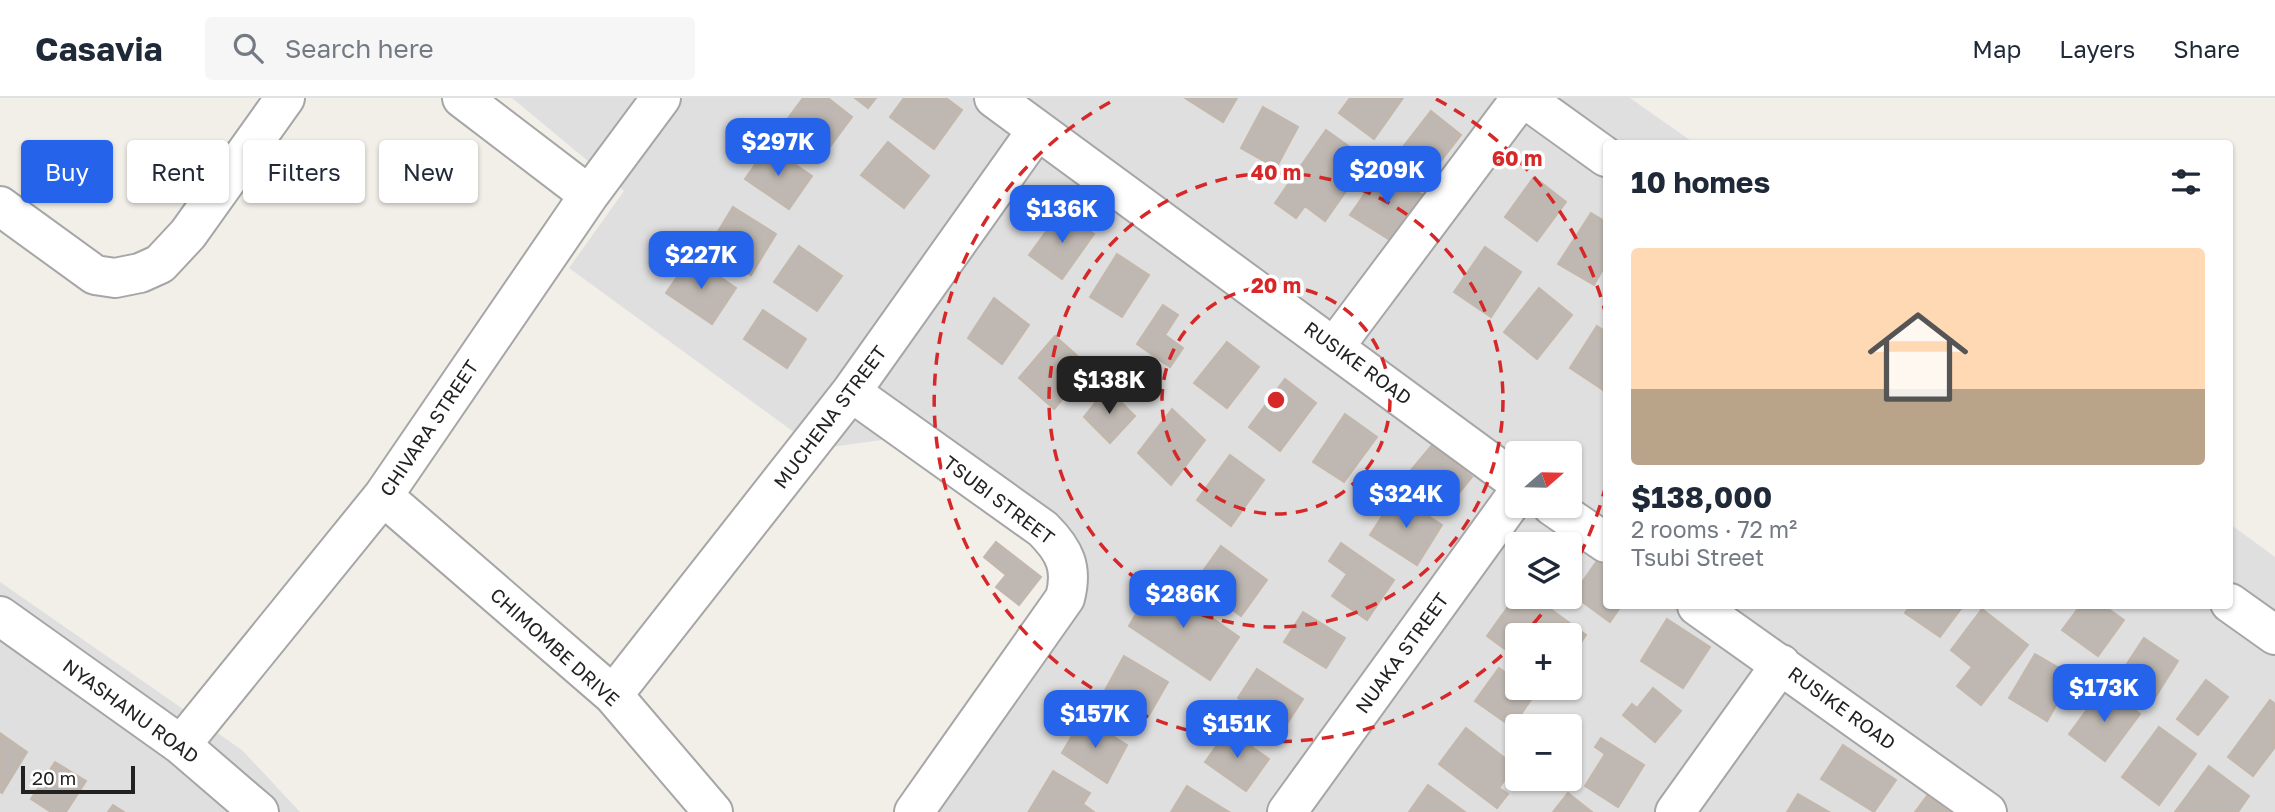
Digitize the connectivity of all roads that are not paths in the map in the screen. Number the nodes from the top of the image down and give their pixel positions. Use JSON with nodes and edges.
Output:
{"nodes":[{"id":1,"x":285,"y":98,"type":"edge"},
{"id":2,"x":461,"y":98,"type":"edge"},
{"id":3,"x":661,"y":98,"type":"edge"},
{"id":4,"x":994,"y":98,"type":"edge"},
{"id":5,"x":1523,"y":98,"type":"edge"},
{"id":6,"x":1037,"y":130,"type":"junction"},
{"id":7,"x":1603,"y":155,"type":"edge"},
{"id":8,"x":589,"y":195,"type":"junction"},
{"id":9,"x":0,"y":206,"type":"edge"},
{"id":10,"x":1335,"y":346,"type":"junction"},
{"id":11,"x":852,"y":392,"type":"junction"},
{"id":12,"x":1505,"y":473,"type":"edge"},
{"id":13,"x":383,"y":496,"type":"junction"},
{"id":14,"x":1505,"y":511,"type":"edge"},
{"id":15,"x":1570,"y":518,"type":"edge"},
{"id":16,"x":1603,"y":541,"type":"edge"},
{"id":17,"x":2233,"y":605,"type":"edge"},
{"id":18,"x":1701,"y":609,"type":"edge"},
{"id":19,"x":0,"y":616,"type":"edge"},
{"id":20,"x":2275,"y":635,"type":"edge"},
{"id":21,"x":1782,"y":664,"type":"junction"},
{"id":22,"x":613,"y":695,"type":"junction"},
{"id":23,"x":181,"y":745,"type":"junction"},
{"id":24,"x":259,"y":812,"type":"edge"},
{"id":25,"x":713,"y":812,"type":"edge"},
{"id":26,"x":914,"y":812,"type":"edge"},
{"id":27,"x":1287,"y":812,"type":"edge"},
{"id":28,"x":1675,"y":812,"type":"edge"},
{"id":29,"x":1987,"y":812,"type":"edge"}],
"edges":[{"from":1,"to":9,"type":"street"},
{"from":2,"to":8,"type":"street"},
{"from":3,"to":8,"type":"street","name":"CHIVARA STREET"},
{"from":4,"to":6,"type":"street","name":"RUSIKE ROAD"},
{"from":5,"to":7,"type":"street"},
{"from":5,"to":10,"type":"street"},
{"from":6,"to":10,"type":"street","name":"RUSIKE ROAD"},
{"from":6,"to":11,"type":"street","name":"MUCHENA STREET"},
{"from":8,"to":13,"type":"street","name":"CHIVARA STREET"},
{"from":10,"to":12,"type":"street","name":"RUSIKE ROAD"},
{"from":11,"to":22,"type":"street","name":"MUCHENA STREET"},
{"from":11,"to":26,"type":"street","name":"TSUBI STREET"},
{"from":13,"to":22,"type":"street","name":"CHIMOMBE DRIVE"},
{"from":13,"to":23,"type":"street","name":"CHIVARA STREET"},
{"from":14,"to":27,"type":"street","name":"NUAKA STREET"},
{"from":15,"to":16,"type":"street"},
{"from":17,"to":20,"type":"street"},
{"from":18,"to":21,"type":"street","name":"RUSIKE ROAD"},
{"from":19,"to":23,"type":"street","name":"NYASHANU ROAD"},
{"from":21,"to":28,"type":"street"},
{"from":21,"to":29,"type":"street","name":"RUSIKE ROAD"},
{"from":22,"to":25,"type":"street","name":"CHIMOMBE DRIVE"},
{"from":23,"to":24,"type":"street","name":"NYASHANU ROAD"}]}
